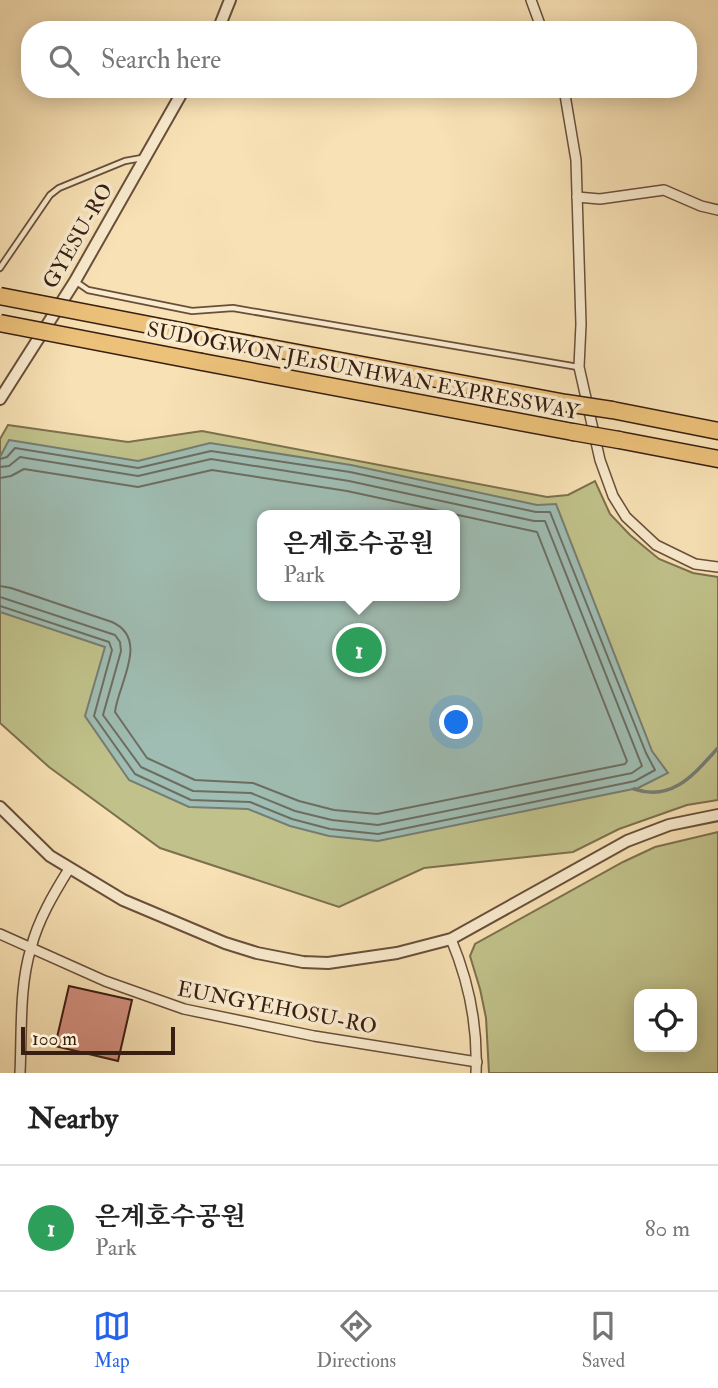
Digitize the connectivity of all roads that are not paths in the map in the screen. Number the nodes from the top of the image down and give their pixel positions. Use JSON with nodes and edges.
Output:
{"nodes":[{"id":1,"x":230,"y":0,"type":"edge"},
{"id":2,"x":531,"y":0,"type":"edge"},
{"id":3,"x":222,"y":21,"type":"edge"},
{"id":4,"x":539,"y":21,"type":"edge"},
{"id":5,"x":179,"y":98,"type":"edge"},
{"id":6,"x":566,"y":98,"type":"edge"},
{"id":7,"x":146,"y":157,"type":"junction"},
{"id":8,"x":577,"y":197,"type":"junction"},
{"id":9,"x":718,"y":210,"type":"edge"},
{"id":10,"x":0,"y":268,"type":"edge"},
{"id":11,"x":75,"y":281,"type":"junction"},
{"id":12,"x":0,"y":296,"type":"edge"},
{"id":13,"x":0,"y":323,"type":"edge"},
{"id":14,"x":579,"y":368,"type":"junction"},
{"id":15,"x":0,"y":399,"type":"edge"},
{"id":16,"x":718,"y":431,"type":"edge"},
{"id":17,"x":718,"y":459,"type":"edge"},
{"id":18,"x":718,"y":567,"type":"edge"},
{"id":19,"x":0,"y":807,"type":"edge"},
{"id":20,"x":718,"y":815,"type":"edge"},
{"id":21,"x":69,"y":869,"type":"junction"},
{"id":22,"x":0,"y":934,"type":"edge"},
{"id":23,"x":450,"y":939,"type":"junction"},
{"id":24,"x":30,"y":948,"type":"junction"},
{"id":25,"x":477,"y":1062,"type":"junction"},
{"id":26,"x":20,"y":1073,"type":"edge"},
{"id":27,"x":476,"y":1073,"type":"edge"}],
"edges":[{"from":1,"to":3,"type":"street"},
{"from":2,"to":4,"type":"street"},
{"from":5,"to":7,"type":"street","name":"GYESU-RO"},
{"from":6,"to":8,"type":"street"},
{"from":7,"to":10,"type":"lane"},
{"from":7,"to":11,"type":"street","name":"GYESU-RO"},
{"from":8,"to":9,"type":"street"},
{"from":8,"to":14,"type":"street"},
{"from":11,"to":14,"type":"lane"},
{"from":11,"to":15,"type":"street","name":"GYESU-RO"},
{"from":12,"to":16,"type":"highway","name":"SUDOGWON JE1SUNHWAN EXPRESSWAY","bridge":true},
{"from":13,"to":17,"type":"highway","name":"SUDOGWON JE1SUNHWAN EXPRESSWAY","bridge":true},
{"from":14,"to":18,"type":"street"},
{"from":19,"to":21,"type":"street"},
{"from":20,"to":23,"type":"street"},
{"from":21,"to":23,"type":"street"},
{"from":21,"to":24,"type":"street"},
{"from":22,"to":24,"type":"street","name":"EUNGYEHOSU-RO"},
{"from":23,"to":25,"type":"street"},
{"from":24,"to":25,"type":"street","name":"EUNGYEHOSU-RO"},
{"from":24,"to":26,"type":"street"},
{"from":25,"to":27,"type":"street"}]}
